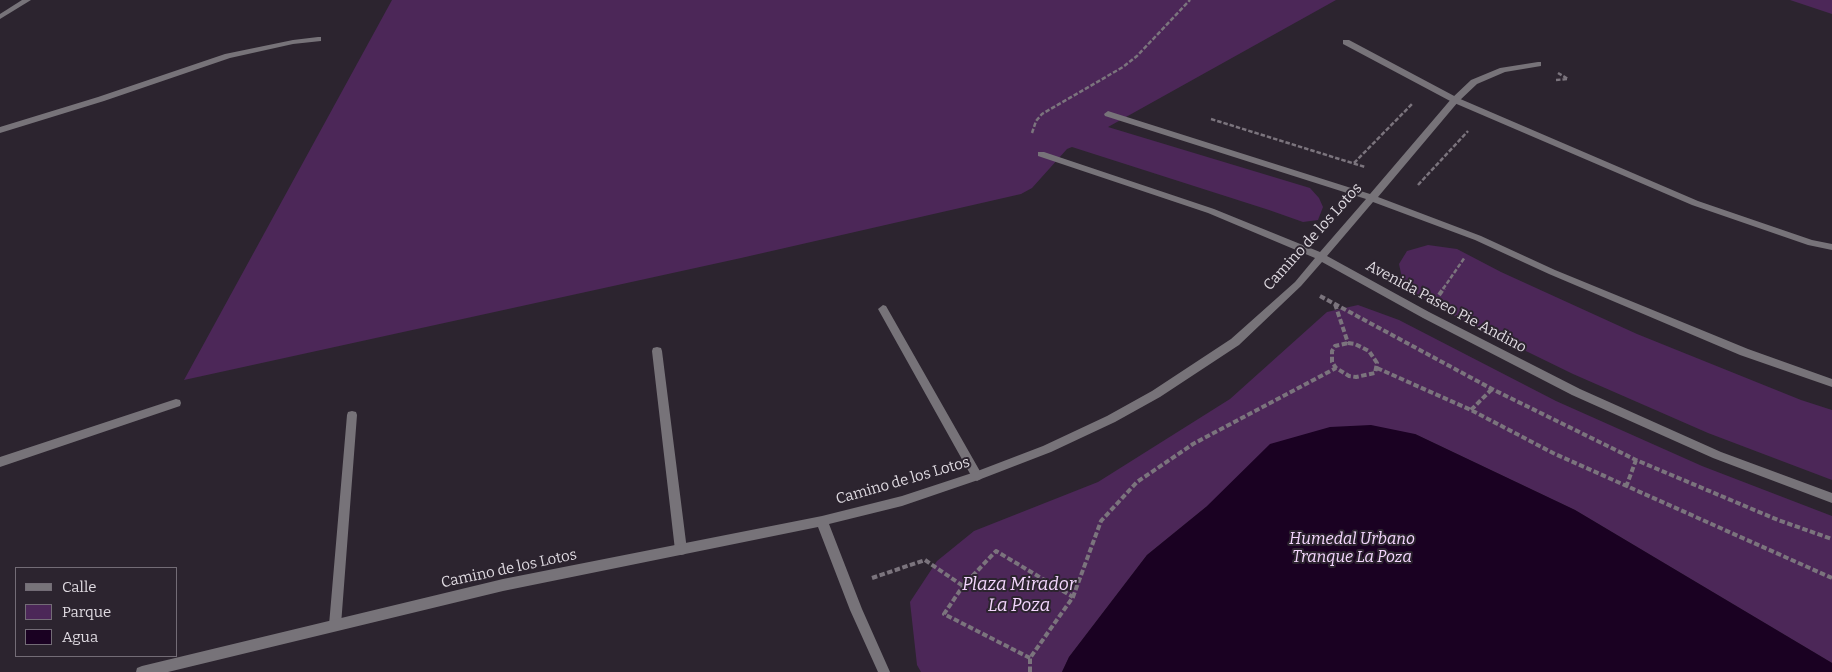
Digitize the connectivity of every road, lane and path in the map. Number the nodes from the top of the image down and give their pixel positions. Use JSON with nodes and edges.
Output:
{"nodes":[{"id":1,"x":27,"y":0,"type":"edge"},
{"id":2,"x":1190,"y":0,"type":"edge"},
{"id":3,"x":0,"y":17,"type":"edge"},
{"id":4,"x":318,"y":39,"type":"dead end"},
{"id":5,"x":1346,"y":42,"type":"dead end"},
{"id":6,"x":1538,"y":64,"type":"dead end"},
{"id":7,"x":1455,"y":100,"type":"junction"},
{"id":8,"x":1108,"y":114,"type":"dead end"},
{"id":9,"x":0,"y":130,"type":"edge"},
{"id":10,"x":1041,"y":154,"type":"joint"},
{"id":11,"x":1370,"y":197,"type":"junction"},
{"id":12,"x":1478,"y":238,"type":"junction"},
{"id":13,"x":1832,"y":247,"type":"edge"},
{"id":14,"x":1320,"y":256,"type":"junction"},
{"id":15,"x":1298,"y":284,"type":"junction"},
{"id":16,"x":1335,"y":304,"type":"junction"},
{"id":17,"x":883,"y":309,"type":"dead end"},
{"id":18,"x":1426,"y":315,"type":"junction"},
{"id":19,"x":1404,"y":341,"type":"junction"},
{"id":20,"x":1348,"y":343,"type":"junction"},
{"id":21,"x":657,"y":351,"type":"dead end"},
{"id":22,"x":1336,"y":368,"type":"junction"},
{"id":23,"x":1377,"y":368,"type":"junction"},
{"id":24,"x":1832,"y":382,"type":"edge"},
{"id":25,"x":1492,"y":389,"type":"junction"},
{"id":26,"x":176,"y":402,"type":"dead end"},
{"id":27,"x":1471,"y":410,"type":"junction"},
{"id":28,"x":352,"y":415,"type":"dead end"},
{"id":29,"x":1636,"y":460,"type":"junction"},
{"id":30,"x":0,"y":462,"type":"edge"},
{"id":31,"x":977,"y":476,"type":"junction"},
{"id":32,"x":1626,"y":487,"type":"junction"},
{"id":33,"x":1832,"y":498,"type":"edge"},
{"id":34,"x":822,"y":521,"type":"junction"},
{"id":35,"x":1832,"y":539,"type":"edge"},
{"id":36,"x":681,"y":550,"type":"junction"},
{"id":37,"x":1832,"y":578,"type":"edge"},
{"id":38,"x":848,"y":586,"type":"junction"},
{"id":39,"x":963,"y":586,"type":"junction"},
{"id":40,"x":1073,"y":597,"type":"junction"},
{"id":41,"x":335,"y":625,"type":"junction"},
{"id":42,"x":1030,"y":658,"type":"junction"},
{"id":43,"x":176,"y":667,"type":"edge"},
{"id":44,"x":142,"y":672,"type":"edge"},
{"id":45,"x":884,"y":672,"type":"edge"},
{"id":46,"x":1030,"y":672,"type":"edge"}],
"edges":[{"from":1,"to":3,"type":"street"},
{"from":2,"to":10,"type":"path"},
{"from":4,"to":9,"type":"street"},
{"from":5,"to":7,"type":"street"},
{"from":6,"to":7,"type":"street","name":"Camino de los Lotos"},
{"from":7,"to":11,"type":"street","name":"Camino de los Lotos"},
{"from":7,"to":13,"type":"street"},
{"from":8,"to":11,"type":"street"},
{"from":10,"to":14,"type":"street","name":"Avenida Paseo Pie Andino"},
{"from":11,"to":12,"type":"street"},
{"from":11,"to":14,"type":"street","name":"Camino de los Lotos"},
{"from":12,"to":18,"type":"path"},
{"from":12,"to":24,"type":"street"},
{"from":14,"to":15,"type":"street","name":"Camino de los Lotos"},
{"from":14,"to":18,"type":"street","name":"Avenida Paseo Pie Andino"},
{"from":15,"to":16,"type":"path"},
{"from":15,"to":31,"type":"street","name":"Camino de los Lotos"},
{"from":16,"to":19,"type":"path"},
{"from":16,"to":20,"type":"path"},
{"from":17,"to":31,"type":"street"},
{"from":18,"to":19,"type":"path"},
{"from":18,"to":33,"type":"street","name":"Avenida Paseo Pie Andino"},
{"from":19,"to":25,"type":"path"},
{"from":20,"to":22,"type":"path"},
{"from":20,"to":23,"type":"path"},
{"from":21,"to":36,"type":"street"},
{"from":22,"to":23,"type":"path"},
{"from":22,"to":40,"type":"path"},
{"from":23,"to":27,"type":"path"},
{"from":25,"to":27,"type":"path"},
{"from":25,"to":29,"type":"path"},
{"from":26,"to":30,"type":"street"},
{"from":27,"to":32,"type":"path"},
{"from":28,"to":41,"type":"street"},
{"from":29,"to":32,"type":"path"},
{"from":29,"to":35,"type":"path"},
{"from":31,"to":34,"type":"street","name":"Camino de los Lotos"},
{"from":32,"to":37,"type":"path"},
{"from":34,"to":36,"type":"street","name":"Camino de los Lotos"},
{"from":34,"to":38,"type":"street"},
{"from":36,"to":41,"type":"street","name":"Camino de los Lotos"},
{"from":38,"to":39,"type":"path"},
{"from":38,"to":45,"type":"street"},
{"from":39,"to":40,"type":"path"},
{"from":39,"to":42,"type":"path"},
{"from":40,"to":42,"type":"path"},
{"from":41,"to":43,"type":"street","name":"Camino de los Lotos"},
{"from":42,"to":46,"type":"path"},
{"from":43,"to":44,"type":"street","name":"Camino de los Lotos"}]}
